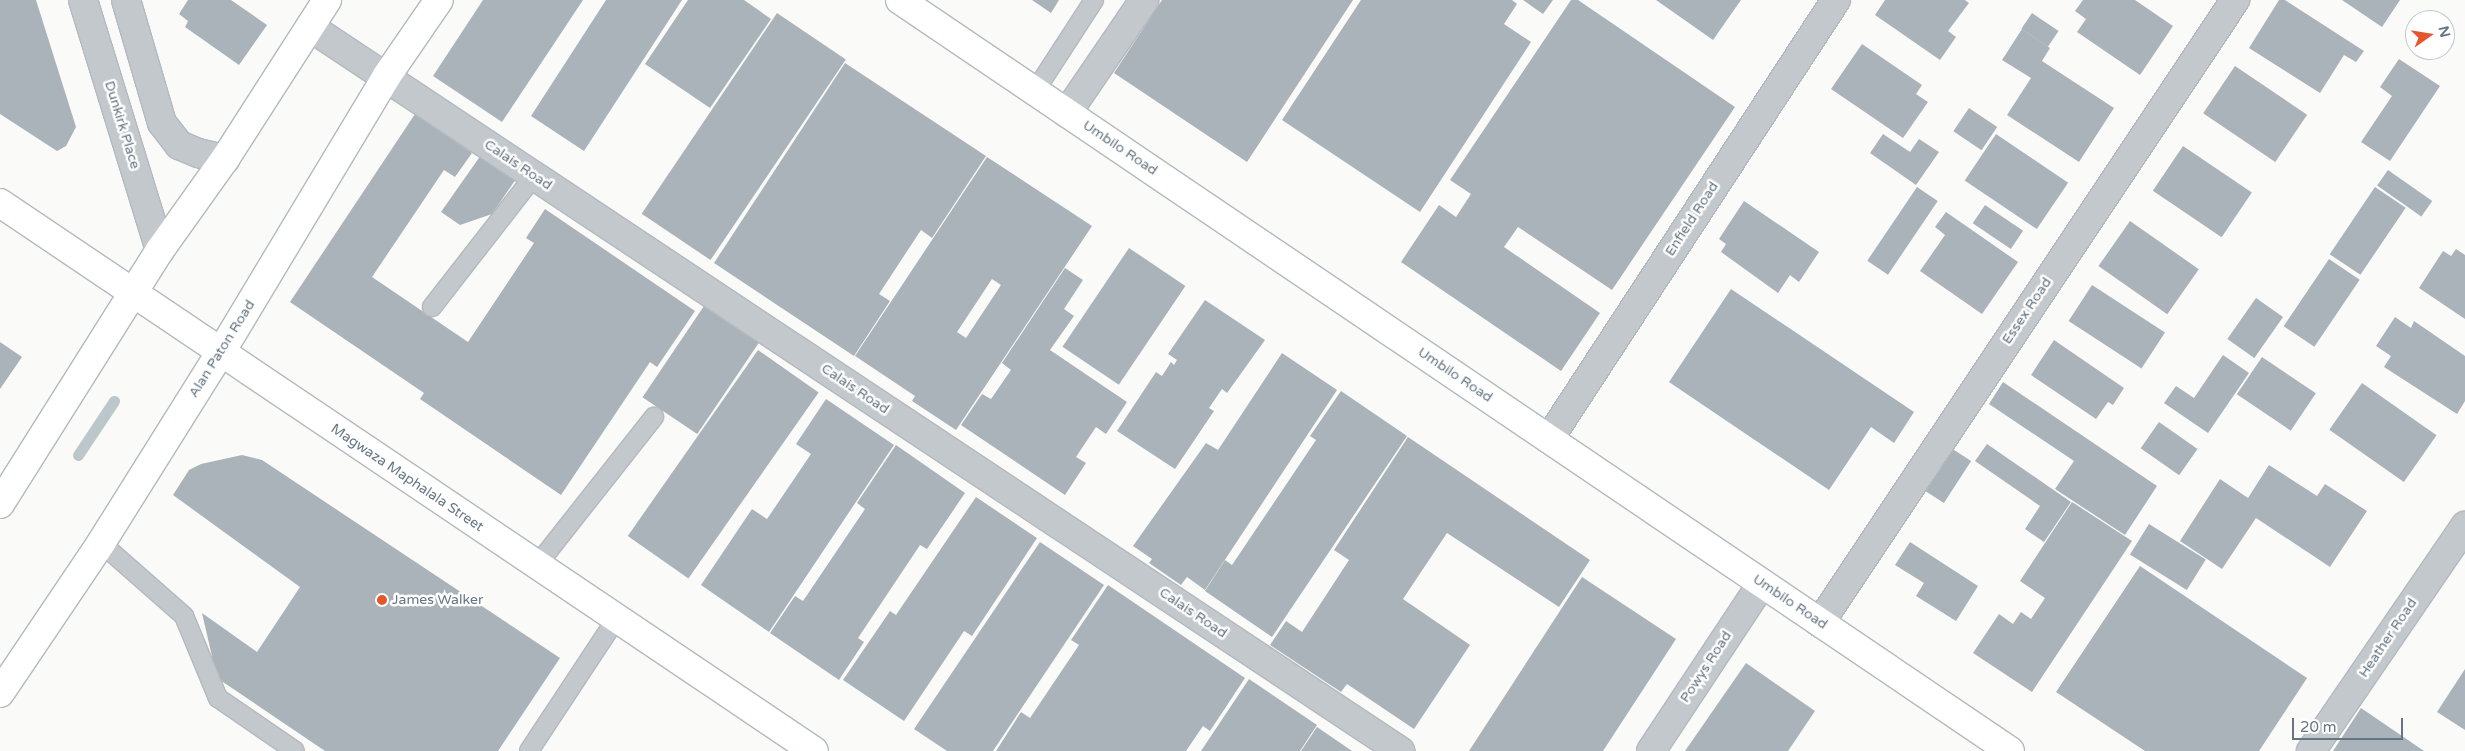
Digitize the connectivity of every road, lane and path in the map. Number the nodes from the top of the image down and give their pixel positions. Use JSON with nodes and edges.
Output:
{"nodes":[{"id":1,"x":83,"y":0,"type":"edge"},
{"id":2,"x":126,"y":0,"type":"edge"},
{"id":3,"x":327,"y":0,"type":"edge"},
{"id":4,"x":438,"y":0,"type":"edge"},
{"id":5,"x":900,"y":0,"type":"edge"},
{"id":6,"x":1094,"y":0,"type":"edge"},
{"id":7,"x":1144,"y":0,"type":"edge"},
{"id":8,"x":1836,"y":0,"type":"edge"},
{"id":9,"x":2235,"y":0,"type":"edge"},
{"id":10,"x":310,"y":27,"type":"junction"},
{"id":11,"x":386,"y":77,"type":"junction"},
{"id":12,"x":1035,"y":91,"type":"junction"},
{"id":13,"x":1067,"y":113,"type":"junction"},
{"id":14,"x":225,"y":159,"type":"junction"},
{"id":15,"x":534,"y":176,"type":"junction"},
{"id":16,"x":0,"y":203,"type":"edge"},
{"id":17,"x":160,"y":250,"type":"junction"},
{"id":18,"x":134,"y":294,"type":"junction"},
{"id":19,"x":432,"y":307,"type":"dead end"},
{"id":20,"x":221,"y":352,"type":"junction"},
{"id":21,"x":654,"y":417,"type":"dead end"},
{"id":22,"x":1549,"y":439,"type":"junction"},
{"id":23,"x":0,"y":504,"type":"edge"},
{"id":24,"x":2465,"y":526,"type":"edge"},
{"id":25,"x":101,"y":543,"type":"junction"},
{"id":26,"x":537,"y":565,"type":"junction"},
{"id":27,"x":1762,"y":583,"type":"junction"},
{"id":28,"x":616,"y":619,"type":"junction"},
{"id":29,"x":1820,"y":623,"type":"junction"},
{"id":30,"x":0,"y":693,"type":"edge"},
{"id":31,"x":295,"y":751,"type":"edge"},
{"id":32,"x":529,"y":751,"type":"edge"},
{"id":33,"x":814,"y":751,"type":"edge"},
{"id":34,"x":1400,"y":751,"type":"edge"},
{"id":35,"x":1650,"y":751,"type":"edge"},
{"id":36,"x":2010,"y":751,"type":"edge"},
{"id":37,"x":2311,"y":751,"type":"edge"}],
"edges":[{"from":1,"to":17,"type":"street","name":"Dunkirk Place"},
{"from":2,"to":14,"type":"street"},
{"from":3,"to":10,"type":"street"},
{"from":4,"to":11,"type":"street","name":"Alan Paton Road"},
{"from":5,"to":12,"type":"street","name":"Umbilo Road"},
{"from":6,"to":12,"type":"lane"},
{"from":7,"to":13,"type":"street"},
{"from":8,"to":22,"type":"street","name":"Enfield Road"},
{"from":9,"to":29,"type":"street","name":"Essex Road"},
{"from":10,"to":11,"type":"street","name":"Calais Road"},
{"from":10,"to":14,"type":"street"},
{"from":11,"to":15,"type":"street","name":"Calais Road"},
{"from":11,"to":20,"type":"street","name":"Alan Paton Road"},
{"from":12,"to":13,"type":"street","name":"Umbilo Road"},
{"from":13,"to":22,"type":"street","name":"Umbilo Road"},
{"from":14,"to":17,"type":"street"},
{"from":15,"to":19,"type":"lane"},
{"from":15,"to":34,"type":"street","name":"Calais Road"},
{"from":16,"to":18,"type":"street","name":"Magwaza Maphalala Street"},
{"from":17,"to":18,"type":"street"},
{"from":18,"to":20,"type":"street","name":"Magwaza Maphalala Street"},
{"from":18,"to":23,"type":"street"},
{"from":20,"to":25,"type":"street","name":"Alan Paton Road"},
{"from":20,"to":26,"type":"street","name":"Magwaza Maphalala Street"},
{"from":21,"to":26,"type":"lane"},
{"from":22,"to":27,"type":"street","name":"Umbilo Road"},
{"from":24,"to":37,"type":"street","name":"Heather Road"},
{"from":25,"to":30,"type":"street","name":"Alan Paton Road"},
{"from":25,"to":31,"type":"lane"},
{"from":26,"to":28,"type":"street","name":"Magwaza Maphalala Street"},
{"from":27,"to":29,"type":"street","name":"Umbilo Road"},
{"from":27,"to":35,"type":"street","name":"Powys Road"},
{"from":28,"to":32,"type":"lane"},
{"from":28,"to":33,"type":"street","name":"Magwaza Maphalala Street"},
{"from":29,"to":36,"type":"street","name":"Umbilo Road"}]}
